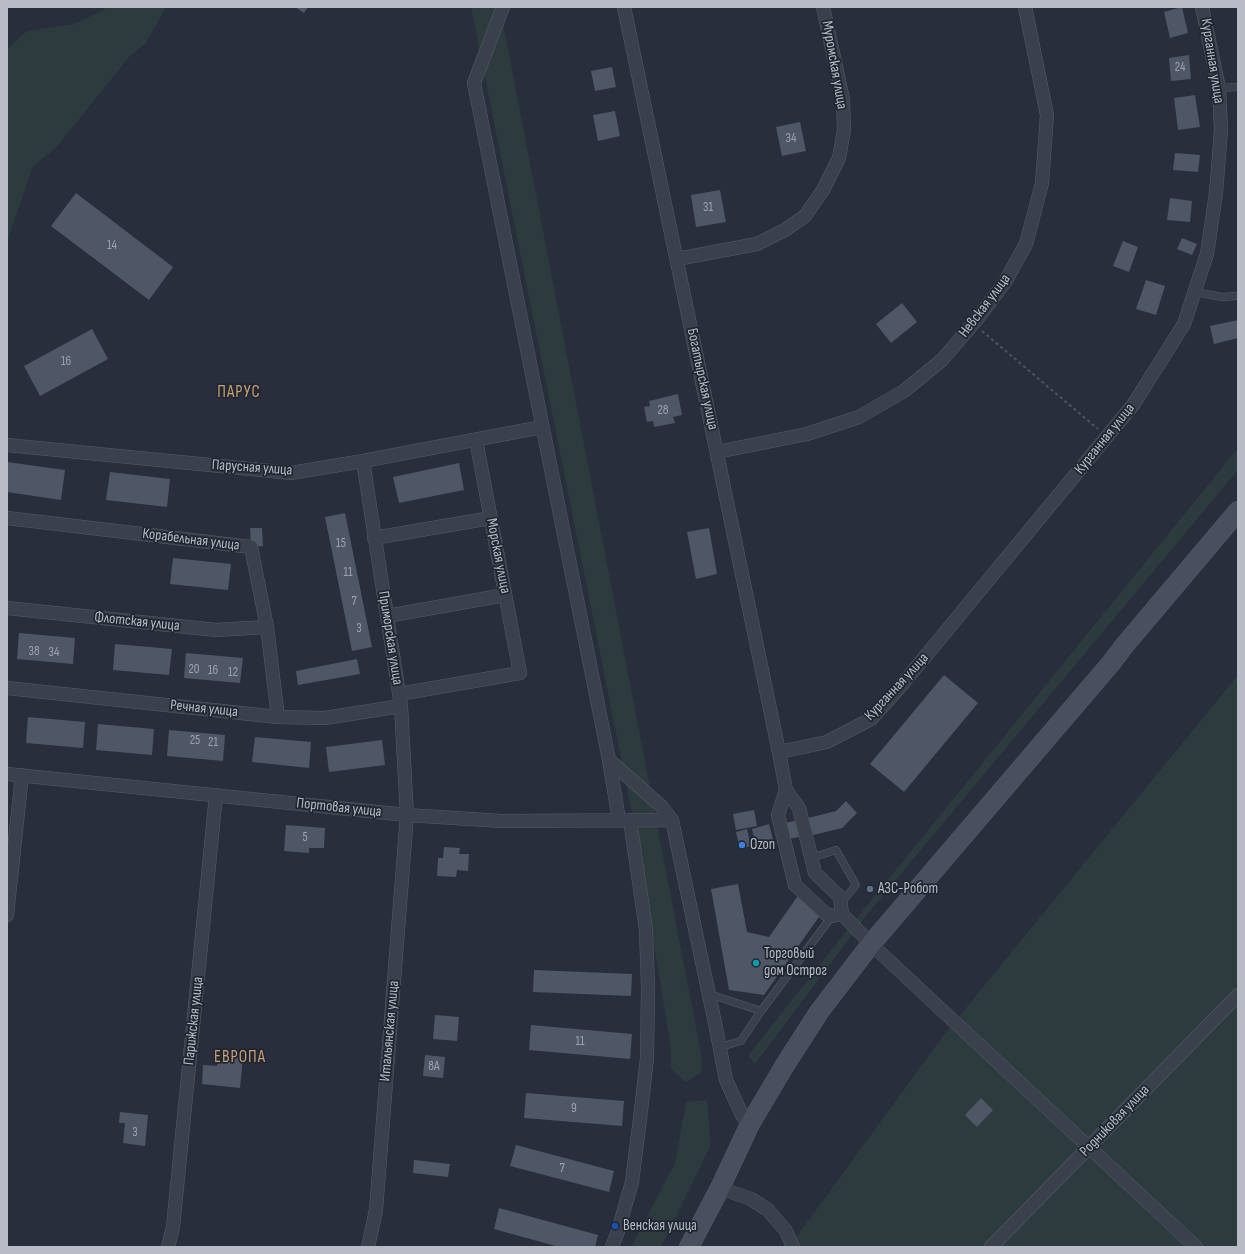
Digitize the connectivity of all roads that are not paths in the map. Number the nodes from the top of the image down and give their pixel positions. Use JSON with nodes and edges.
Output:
{"nodes":[{"id":1,"x":504,"y":7,"type":"edge"},
{"id":2,"x":624,"y":7,"type":"edge"},
{"id":3,"x":823,"y":7,"type":"edge"},
{"id":4,"x":1025,"y":7,"type":"edge"},
{"id":5,"x":1202,"y":7,"type":"edge"},
{"id":6,"x":1238,"y":87,"type":"edge"},
{"id":7,"x":1219,"y":88,"type":"junction"},
{"id":8,"x":677,"y":260,"type":"junction"},
{"id":9,"x":1195,"y":292,"type":"junction"},
{"id":10,"x":1238,"y":296,"type":"edge"},
{"id":11,"x":542,"y":427,"type":"junction"},
{"id":12,"x":476,"y":440,"type":"junction"},
{"id":13,"x":7,"y":445,"type":"edge"},
{"id":14,"x":717,"y":452,"type":"junction"},
{"id":15,"x":363,"y":462,"type":"junction"},
{"id":16,"x":1238,"y":511,"type":"edge"},
{"id":17,"x":7,"y":518,"type":"edge"},
{"id":18,"x":491,"y":518,"type":"junction"},
{"id":19,"x":374,"y":538,"type":"junction"},
{"id":20,"x":506,"y":595,"type":"junction"},
{"id":21,"x":7,"y":608,"type":"edge"},
{"id":22,"x":387,"y":616,"type":"junction"},
{"id":23,"x":267,"y":627,"type":"junction"},
{"id":24,"x":520,"y":672,"type":"joint"},
{"id":25,"x":7,"y":688,"type":"edge"},
{"id":26,"x":400,"y":700,"type":"junction"},
{"id":27,"x":278,"y":717,"type":"junction"},
{"id":28,"x":780,"y":752,"type":"junction"},
{"id":29,"x":609,"y":760,"type":"junction"},
{"id":30,"x":7,"y":774,"type":"edge"},
{"id":31,"x":22,"y":775,"type":"junction"},
{"id":32,"x":786,"y":790,"type":"junction"},
{"id":33,"x":216,"y":795,"type":"junction"},
{"id":34,"x":408,"y":815,"type":"junction"},
{"id":35,"x":624,"y":820,"type":"junction"},
{"id":36,"x":672,"y":820,"type":"junction"},
{"id":37,"x":811,"y":858,"type":"junction"},
{"id":38,"x":838,"y":911,"type":"junction"},
{"id":39,"x":7,"y":915,"type":"edge"},
{"id":40,"x":871,"y":944,"type":"junction"},
{"id":41,"x":709,"y":994,"type":"junction"},
{"id":42,"x":1238,"y":994,"type":"edge"},
{"id":43,"x":761,"y":1011,"type":"junction"},
{"id":44,"x":720,"y":1047,"type":"junction"},
{"id":45,"x":750,"y":1124,"type":"junction"},
{"id":46,"x":1089,"y":1147,"type":"junction"},
{"id":47,"x":720,"y":1188,"type":"junction"},
{"id":48,"x":168,"y":1247,"type":"edge"},
{"id":49,"x":368,"y":1247,"type":"edge"},
{"id":50,"x":612,"y":1247,"type":"edge"},
{"id":51,"x":690,"y":1247,"type":"edge"},
{"id":52,"x":793,"y":1247,"type":"edge"},
{"id":53,"x":991,"y":1247,"type":"edge"},
{"id":54,"x":1196,"y":1247,"type":"edge"}],
"edges":[{"from":1,"to":11,"type":"street"},
{"from":2,"to":8,"type":"street","name":"Богатырская улица"},
{"from":3,"to":8,"type":"street","name":"Муромская улица"},
{"from":4,"to":14,"type":"street","name":"Невская улица"},
{"from":5,"to":7,"type":"street","name":"Курганная улица"},
{"from":6,"to":7,"type":"lane"},
{"from":7,"to":9,"type":"street","name":"Курганная улица"},
{"from":8,"to":14,"type":"street","name":"Богатырская улица"},
{"from":9,"to":10,"type":"lane"},
{"from":9,"to":28,"type":"street","name":"Курганная улица"},
{"from":11,"to":12,"type":"street","name":"Парусная улица"},
{"from":11,"to":29,"type":"street"},
{"from":12,"to":15,"type":"street","name":"Парусная улица"},
{"from":12,"to":18,"type":"street","name":"Морская улица"},
{"from":13,"to":15,"type":"street","name":"Парусная улица"},
{"from":14,"to":28,"type":"street","name":"Богатырская улица"},
{"from":15,"to":19,"type":"street","name":"Приморская улица"},
{"from":16,"to":40,"type":"street"},
{"from":17,"to":23,"type":"street","name":"Корабельная улица"},
{"from":18,"to":19,"type":"street"},
{"from":18,"to":20,"type":"street","name":"Морская улица"},
{"from":19,"to":22,"type":"street","name":"Приморская улица"},
{"from":20,"to":22,"type":"street"},
{"from":20,"to":24,"type":"street","name":"Морская улица"},
{"from":21,"to":23,"type":"street","name":"Флотская улица"},
{"from":22,"to":26,"type":"street","name":"Приморская улица"},
{"from":23,"to":27,"type":"street","name":"Корабельная улица"},
{"from":24,"to":26,"type":"street","name":"Речная улица"},
{"from":25,"to":27,"type":"street","name":"Речная улица"},
{"from":26,"to":27,"type":"street","name":"Речная улица"},
{"from":26,"to":34,"type":"street","name":"Приморская улица"},
{"from":28,"to":32,"type":"street","name":"Богатырская улица"},
{"from":29,"to":35,"type":"street"},
{"from":29,"to":36,"type":"street"},
{"from":30,"to":31,"type":"street","name":"Портовая улица"},
{"from":31,"to":33,"type":"street","name":"Портовая улица"},
{"from":31,"to":39,"type":"street"},
{"from":32,"to":37,"type":"street"},
{"from":32,"to":38,"type":"street"},
{"from":33,"to":34,"type":"street","name":"Портовая улица"},
{"from":33,"to":48,"type":"street","name":"Парижская улица"},
{"from":34,"to":35,"type":"street","name":"Портовая улица"},
{"from":34,"to":49,"type":"street","name":"Итальянская улица"},
{"from":35,"to":36,"type":"street","name":"Портовая улица"},
{"from":35,"to":50,"type":"street"},
{"from":36,"to":41,"type":"street"},
{"from":37,"to":38,"type":"street"},
{"from":37,"to":38,"type":"lane"},
{"from":38,"to":40,"type":"street"},
{"from":38,"to":43,"type":"lane"},
{"from":40,"to":45,"type":"street"},
{"from":40,"to":46,"type":"street"},
{"from":41,"to":43,"type":"lane"},
{"from":41,"to":44,"type":"street"},
{"from":42,"to":46,"type":"street","name":"Родниковая улица"},
{"from":43,"to":44,"type":"lane"},
{"from":44,"to":45,"type":"street"},
{"from":45,"to":47,"type":"street"},
{"from":46,"to":53,"type":"street","name":"Родниковая улица"},
{"from":46,"to":54,"type":"street"},
{"from":47,"to":51,"type":"street"},
{"from":47,"to":52,"type":"street"}]}
